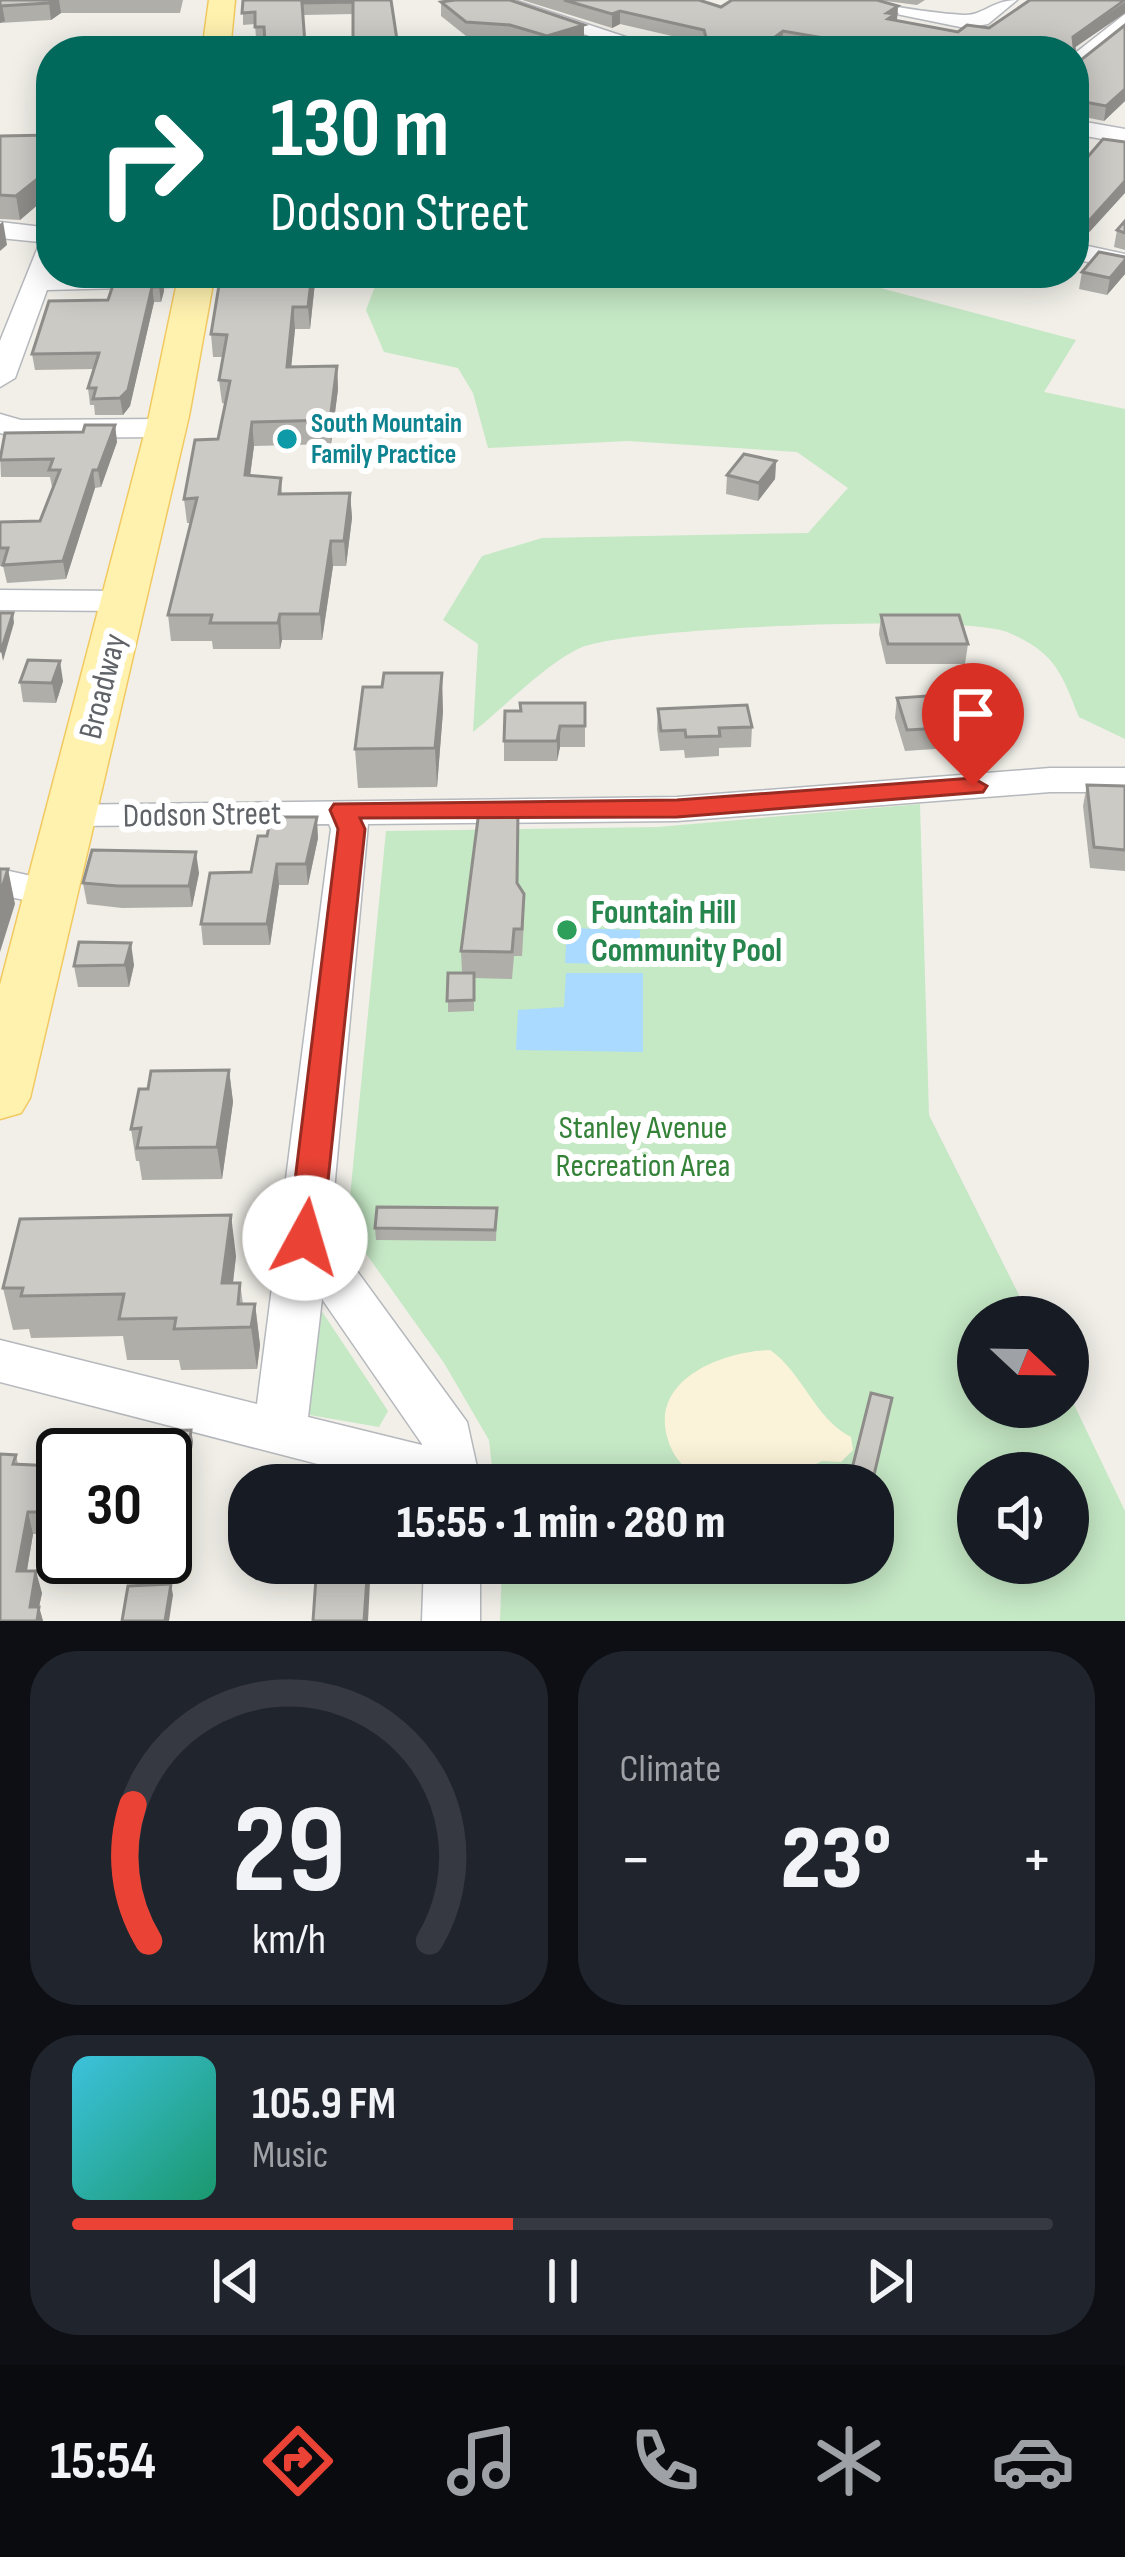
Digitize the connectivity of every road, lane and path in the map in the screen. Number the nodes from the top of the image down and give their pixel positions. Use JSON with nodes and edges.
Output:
{"nodes":[{"id":1,"x":222,"y":0,"type":"edge"},
{"id":2,"x":492,"y":0,"type":"edge"},
{"id":3,"x":838,"y":0,"type":"edge"},
{"id":4,"x":1007,"y":0,"type":"edge"},
{"id":5,"x":1125,"y":20,"type":"edge"},
{"id":6,"x":218,"y":36,"type":"edge"},
{"id":7,"x":608,"y":36,"type":"edge"},
{"id":8,"x":1089,"y":52,"type":"edge"},
{"id":9,"x":1089,"y":130,"type":"edge"},
{"id":10,"x":1125,"y":136,"type":"edge"},
{"id":11,"x":0,"y":230,"type":"edge"},
{"id":12,"x":36,"y":238,"type":"edge"},
{"id":13,"x":1089,"y":254,"type":"edge"},
{"id":14,"x":1125,"y":262,"type":"edge"},
{"id":15,"x":36,"y":283,"type":"edge"},
{"id":16,"x":47,"y":288,"type":"edge"},
{"id":17,"x":195,"y":288,"type":"edge"},
{"id":18,"x":34,"y":289,"type":"junction"},
{"id":19,"x":0,"y":292,"type":"edge"},
{"id":20,"x":0,"y":378,"type":"edge"},
{"id":21,"x":1,"y":423,"type":"edge"},
{"id":22,"x":166,"y":428,"type":"junction"},
{"id":23,"x":0,"y":600,"type":"edge"},
{"id":24,"x":123,"y":601,"type":"junction"},
{"id":25,"x":1125,"y":780,"type":"edge"},
{"id":26,"x":343,"y":810,"type":"junction"},
{"id":27,"x":70,"y":814,"type":"junction"},
{"id":28,"x":0,"y":882,"type":"edge"},
{"id":29,"x":49,"y":892,"type":"junction"},
{"id":30,"x":0,"y":1098,"type":"edge"},
{"id":31,"x":305,"y":1238,"type":"junction"},
{"id":32,"x":0,"y":1361,"type":"edge"},
{"id":33,"x":280,"y":1428,"type":"junction"},
{"id":34,"x":400,"y":1464,"type":"edge"},
{"id":35,"x":452,"y":1464,"type":"edge"},
{"id":36,"x":452,"y":1584,"type":"edge"},
{"id":37,"x":451,"y":1621,"type":"edge"}],
"edges":[{"from":1,"to":6,"type":"main road"},
{"from":2,"to":7,"type":"street"},
{"from":3,"to":4,"type":"street"},
{"from":5,"to":8,"type":"street"},
{"from":9,"to":10,"type":"street"},
{"from":11,"to":12,"type":"street"},
{"from":13,"to":14,"type":"street"},
{"from":15,"to":18,"type":"street"},
{"from":16,"to":18,"type":"street"},
{"from":17,"to":22,"type":"main road","name":"Broadway"},
{"from":18,"to":19,"type":"street"},
{"from":18,"to":20,"type":"street"},
{"from":21,"to":22,"type":"street"},
{"from":22,"to":24,"type":"main road","name":"Broadway"},
{"from":23,"to":24,"type":"street"},
{"from":24,"to":27,"type":"main road","name":"Broadway"},
{"from":25,"to":26,"type":"street","name":"Dodson Street"},
{"from":26,"to":27,"type":"street","name":"Dodson Street"},
{"from":26,"to":31,"type":"street"},
{"from":27,"to":29,"type":"main road","name":"Broadway"},
{"from":28,"to":29,"type":"street"},
{"from":29,"to":30,"type":"main road","name":"Broadway"},
{"from":31,"to":33,"type":"street"},
{"from":31,"to":35,"type":"street"},
{"from":32,"to":33,"type":"street"},
{"from":33,"to":34,"type":"street"},
{"from":36,"to":37,"type":"street"}]}
